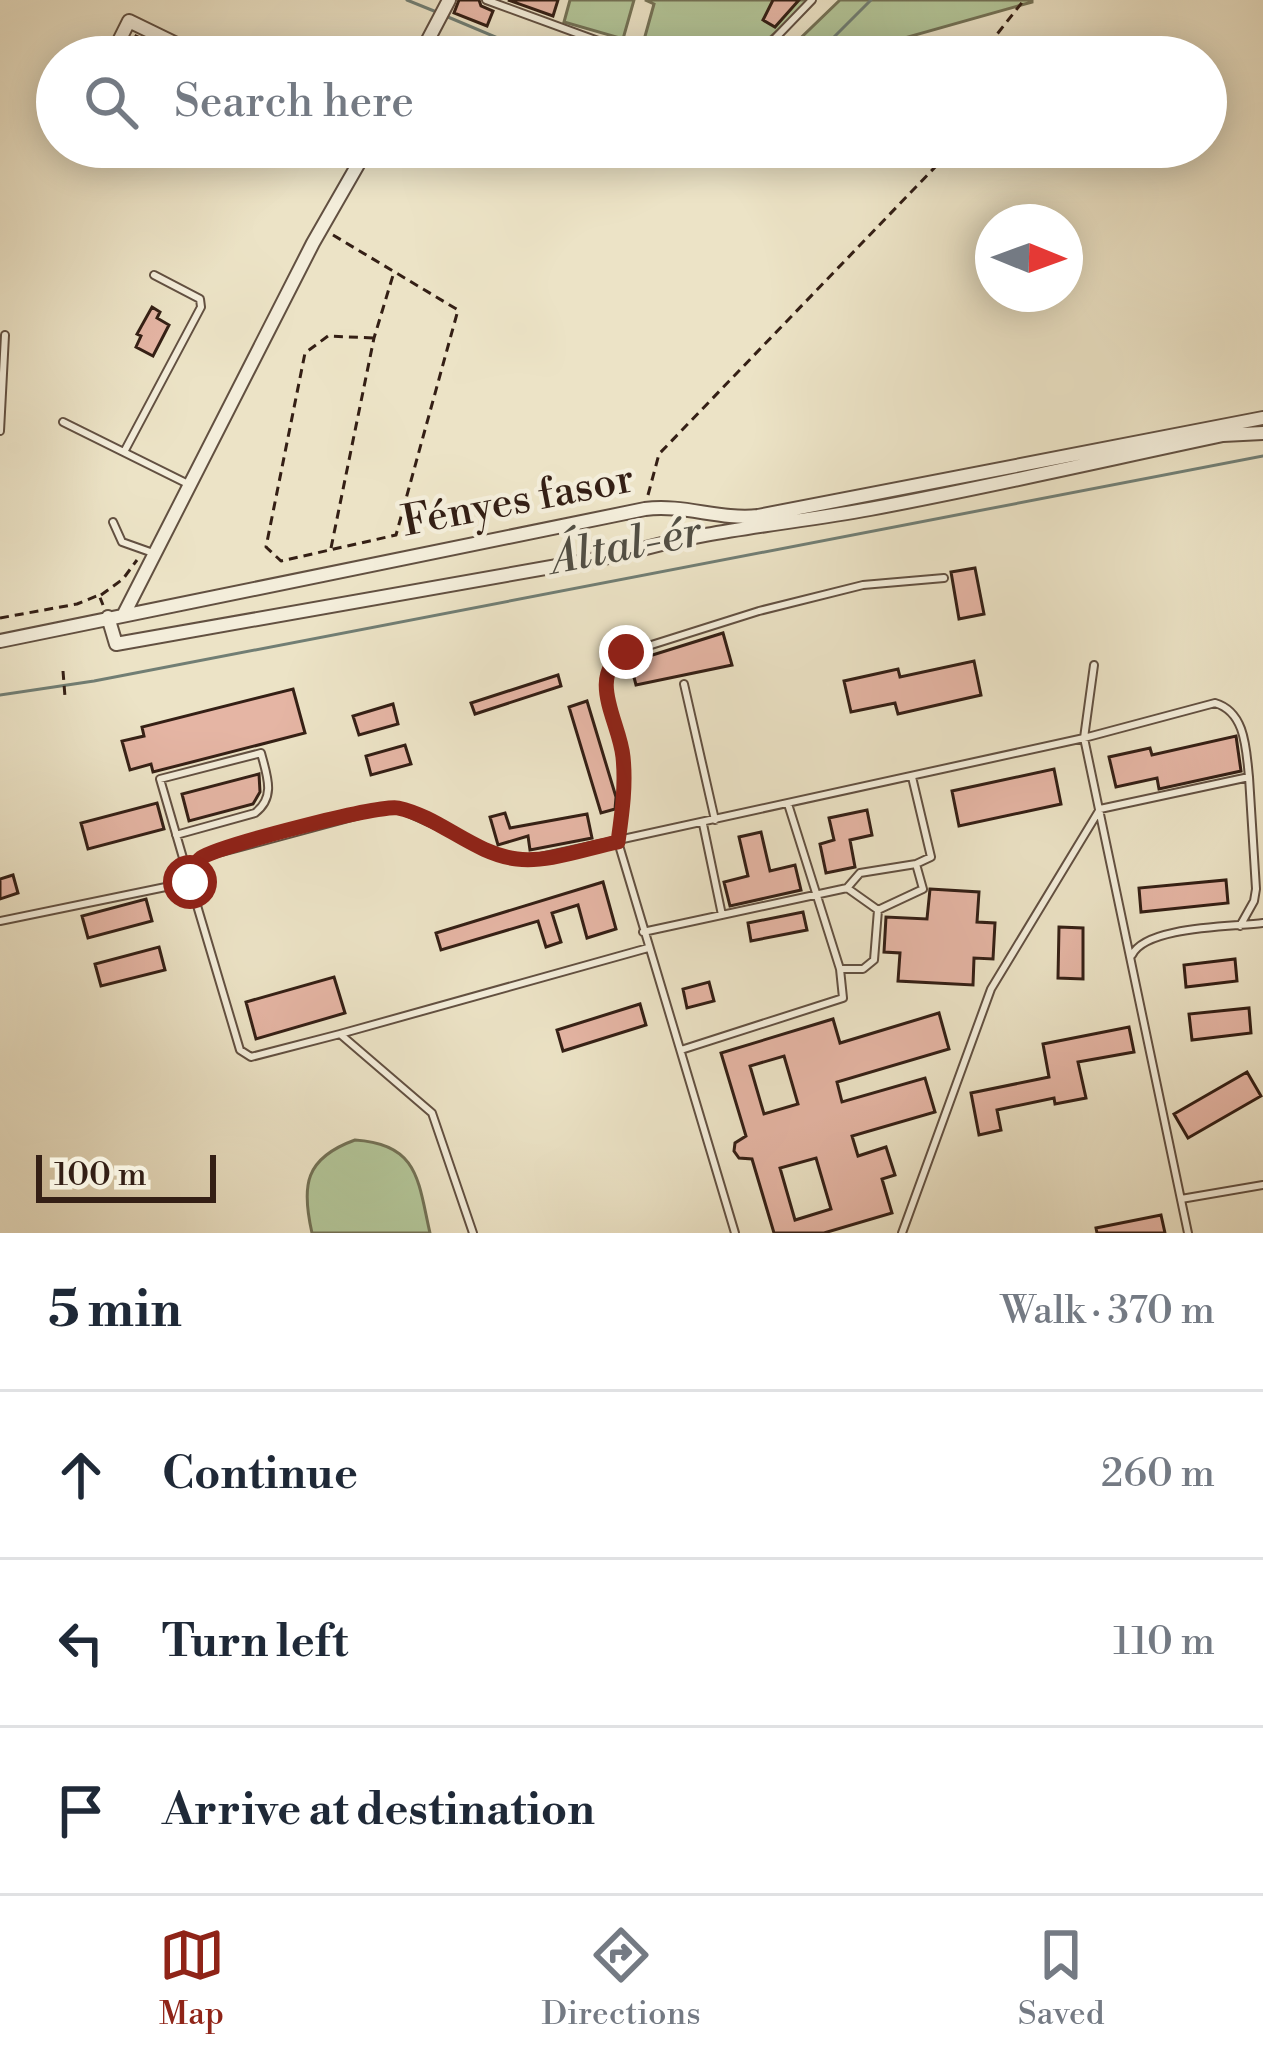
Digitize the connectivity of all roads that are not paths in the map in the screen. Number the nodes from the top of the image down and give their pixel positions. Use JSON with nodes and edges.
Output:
{"nodes":[{"id":1,"x":486,"y":0,"type":"edge"},
{"id":2,"x":812,"y":0,"type":"edge"},
{"id":3,"x":447,"y":4,"type":"edge"},
{"id":4,"x":122,"y":36,"type":"edge"},
{"id":5,"x":160,"y":36,"type":"edge"},
{"id":6,"x":430,"y":36,"type":"edge"},
{"id":7,"x":585,"y":36,"type":"edge"},
{"id":8,"x":778,"y":36,"type":"edge"},
{"id":9,"x":356,"y":168,"type":"edge"},
{"id":10,"x":154,"y":275,"type":"dead end"},
{"id":11,"x":5,"y":335,"type":"dead end"},
{"id":12,"x":1263,"y":418,"type":"edge"},
{"id":13,"x":63,"y":422,"type":"dead end"},
{"id":14,"x":0,"y":430,"type":"edge"},
{"id":15,"x":1263,"y":433,"type":"edge"},
{"id":16,"x":124,"y":452,"type":"junction"},
{"id":17,"x":188,"y":484,"type":"junction"},
{"id":18,"x":113,"y":522,"type":"dead end"},
{"id":19,"x":148,"y":551,"type":"junction"},
{"id":20,"x":944,"y":578,"type":"dead end"},
{"id":21,"x":124,"y":614,"type":"junction"},
{"id":22,"x":108,"y":617,"type":"junction"},
{"id":23,"x":0,"y":631,"type":"edge"},
{"id":24,"x":1,"y":641,"type":"edge"},
{"id":25,"x":1094,"y":665,"type":"dead end"},
{"id":26,"x":684,"y":684,"type":"dead end"},
{"id":27,"x":1084,"y":737,"type":"junction"},
{"id":28,"x":912,"y":776,"type":"junction"},
{"id":29,"x":1250,"y":777,"type":"junction"},
{"id":30,"x":788,"y":804,"type":"junction"},
{"id":31,"x":1100,"y":809,"type":"junction"},
{"id":32,"x":715,"y":820,"type":"junction"},
{"id":33,"x":703,"y":823,"type":"junction"},
{"id":34,"x":176,"y":835,"type":"junction"},
{"id":35,"x":618,"y":842,"type":"junction"},
{"id":36,"x":916,"y":864,"type":"junction"},
{"id":37,"x":190,"y":882,"type":"junction"},
{"id":38,"x":848,"y":888,"type":"junction"},
{"id":39,"x":816,"y":895,"type":"junction"},
{"id":40,"x":878,"y":910,"type":"junction"},
{"id":41,"x":722,"y":915,"type":"junction"},
{"id":42,"x":0,"y":921,"type":"edge"},
{"id":43,"x":1263,"y":923,"type":"edge"},
{"id":44,"x":1240,"y":926,"type":"junction"},
{"id":45,"x":643,"y":932,"type":"junction"},
{"id":46,"x":648,"y":948,"type":"junction"},
{"id":47,"x":1130,"y":959,"type":"junction"},
{"id":48,"x":840,"y":969,"type":"junction"},
{"id":49,"x":340,"y":1034,"type":"junction"},
{"id":50,"x":681,"y":1050,"type":"junction"},
{"id":51,"x":1263,"y":1185,"type":"edge"},
{"id":52,"x":1181,"y":1199,"type":"junction"},
{"id":53,"x":473,"y":1233,"type":"edge"},
{"id":54,"x":735,"y":1233,"type":"edge"},
{"id":55,"x":902,"y":1233,"type":"edge"},
{"id":56,"x":1187,"y":1233,"type":"edge"}],
"edges":[{"from":1,"to":7,"type":"lane"},
{"from":2,"to":8,"type":"lane"},
{"from":3,"to":6,"type":"street"},
{"from":4,"to":5,"type":"street"},
{"from":9,"to":17,"type":"street"},
{"from":10,"to":16,"type":"lane"},
{"from":11,"to":14,"type":"lane"},
{"from":12,"to":21,"type":"street","name":"Fényes fasor"},
{"from":13,"to":16,"type":"lane"},
{"from":15,"to":22,"type":"street"},
{"from":16,"to":17,"type":"lane"},
{"from":17,"to":19,"type":"street"},
{"from":18,"to":19,"type":"lane"},
{"from":19,"to":21,"type":"street"},
{"from":20,"to":35,"type":"lane"},
{"from":21,"to":22,"type":"street","name":"Fényes fasor"},
{"from":22,"to":24,"type":"street","name":"Fényes fasor"},
{"from":23,"to":24,"type":"lane"},
{"from":25,"to":27,"type":"lane"},
{"from":26,"to":32,"type":"lane"},
{"from":27,"to":28,"type":"lane"},
{"from":27,"to":29,"type":"lane"},
{"from":27,"to":31,"type":"lane"},
{"from":28,"to":30,"type":"lane"},
{"from":28,"to":36,"type":"lane"},
{"from":29,"to":31,"type":"lane"},
{"from":29,"to":44,"type":"lane"},
{"from":30,"to":32,"type":"lane"},
{"from":30,"to":39,"type":"lane"},
{"from":31,"to":47,"type":"lane"},
{"from":31,"to":55,"type":"lane"},
{"from":32,"to":33,"type":"lane"},
{"from":33,"to":35,"type":"lane"},
{"from":33,"to":41,"type":"lane"},
{"from":34,"to":34,"type":"lane"},
{"from":34,"to":37,"type":"lane"},
{"from":35,"to":37,"type":"lane"},
{"from":35,"to":45,"type":"lane"},
{"from":36,"to":38,"type":"lane"},
{"from":36,"to":40,"type":"lane"},
{"from":37,"to":42,"type":"lane"},
{"from":37,"to":49,"type":"lane"},
{"from":38,"to":39,"type":"lane"},
{"from":38,"to":40,"type":"lane"},
{"from":39,"to":41,"type":"lane"},
{"from":39,"to":48,"type":"lane"},
{"from":40,"to":48,"type":"lane"},
{"from":41,"to":45,"type":"lane"},
{"from":43,"to":44,"type":"lane"},
{"from":44,"to":47,"type":"lane"},
{"from":45,"to":46,"type":"lane"},
{"from":46,"to":49,"type":"lane"},
{"from":46,"to":50,"type":"lane"},
{"from":47,"to":52,"type":"lane"},
{"from":48,"to":50,"type":"lane"},
{"from":49,"to":53,"type":"lane"},
{"from":50,"to":54,"type":"lane"},
{"from":51,"to":52,"type":"lane"},
{"from":52,"to":56,"type":"lane"}]}
